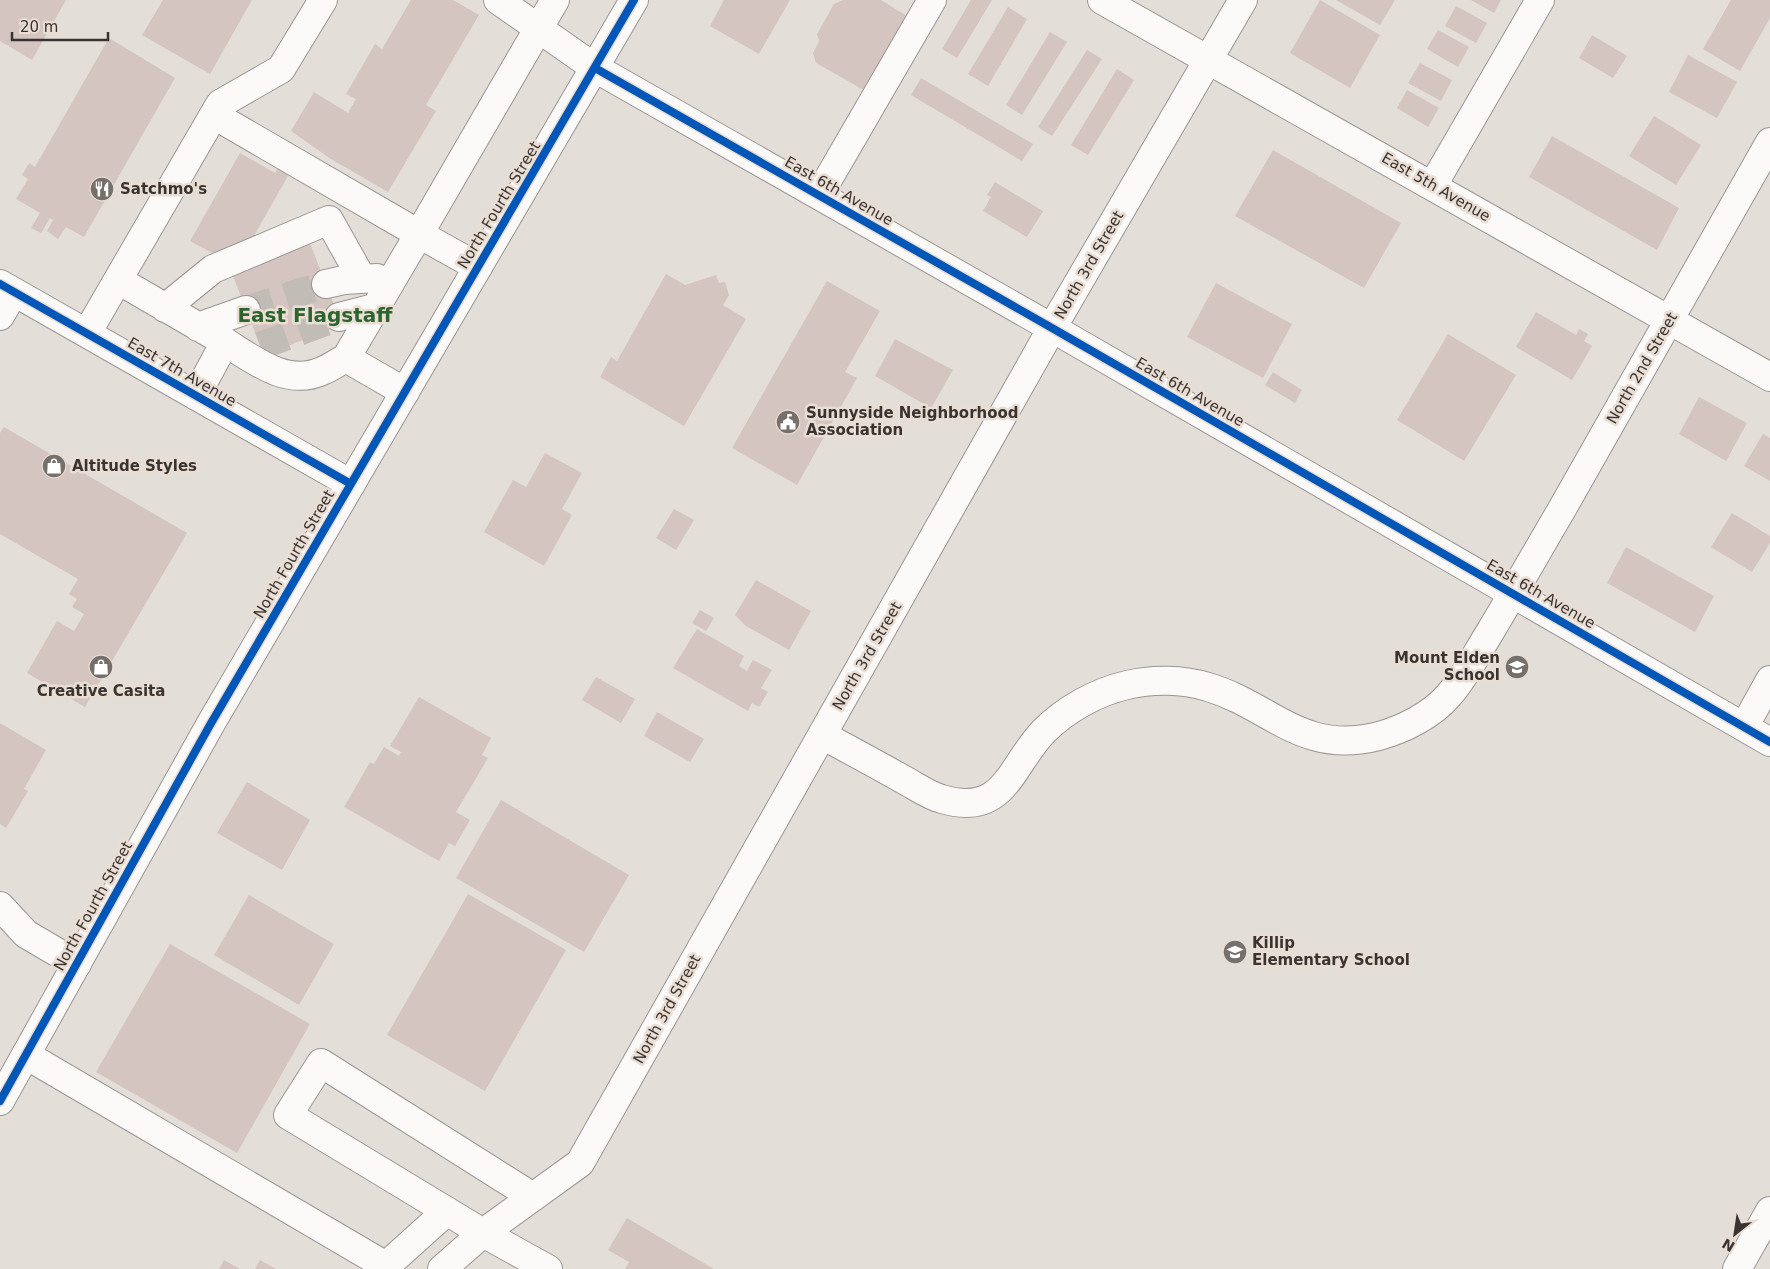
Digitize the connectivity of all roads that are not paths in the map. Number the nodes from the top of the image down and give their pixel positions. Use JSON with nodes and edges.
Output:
{"nodes":[{"id":1,"x":322,"y":0,"type":"edge"},
{"id":2,"x":498,"y":0,"type":"edge"},
{"id":3,"x":555,"y":0,"type":"edge"},
{"id":4,"x":634,"y":0,"type":"edge"},
{"id":5,"x":932,"y":0,"type":"edge"},
{"id":6,"x":1102,"y":0,"type":"edge"},
{"id":7,"x":1243,"y":0,"type":"edge"},
{"id":8,"x":1540,"y":0,"type":"edge"},
{"id":9,"x":539,"y":28,"type":"junction"},
{"id":10,"x":1210,"y":59,"type":"junction"},
{"id":11,"x":595,"y":68,"type":"junction"},
{"id":12,"x":214,"y":115,"type":"junction"},
{"id":13,"x":1770,"y":142,"type":"edge"},
{"id":14,"x":1433,"y":186,"type":"junction"},
{"id":15,"x":819,"y":195,"type":"junction"},
{"id":16,"x":419,"y":234,"type":"junction"},
{"id":17,"x":478,"y":268,"type":"junction"},
{"id":18,"x":394,"y":276,"type":"junction"},
{"id":19,"x":362,"y":279,"type":"junction"},
{"id":20,"x":118,"y":280,"type":"junction"},
{"id":21,"x":326,"y":284,"type":"tunnel mouth"},
{"id":22,"x":7,"y":288,"type":"edge"},
{"id":23,"x":166,"y":308,"type":"junction"},
{"id":24,"x":374,"y":308,"type":"junction"},
{"id":25,"x":246,"y":310,"type":"tunnel mouth"},
{"id":26,"x":0,"y":316,"type":"edge"},
{"id":27,"x":339,"y":317,"type":"tunnel mouth"},
{"id":28,"x":1669,"y":319,"type":"junction"},
{"id":29,"x":198,"y":327,"type":"junction"},
{"id":30,"x":1052,"y":328,"type":"junction"},
{"id":31,"x":87,"y":334,"type":"junction"},
{"id":32,"x":243,"y":347,"type":"junction"},
{"id":33,"x":346,"y":358,"type":"junction"},
{"id":34,"x":1770,"y":377,"type":"edge"},
{"id":35,"x":405,"y":392,"type":"junction"},
{"id":36,"x":196,"y":396,"type":"junction"},
{"id":37,"x":351,"y":484,"type":"junction"},
{"id":38,"x":1513,"y":594,"type":"junction"},
{"id":39,"x":1770,"y":680,"type":"edge"},
{"id":40,"x":1744,"y":727,"type":"junction"},
{"id":41,"x":822,"y":735,"type":"junction"},
{"id":42,"x":1770,"y":742,"type":"edge"},
{"id":43,"x":0,"y":906,"type":"edge"},
{"id":44,"x":77,"y":964,"type":"junction"},
{"id":45,"x":26,"y":1055,"type":"junction"},
{"id":46,"x":0,"y":1100,"type":"edge"},
{"id":47,"x":533,"y":1197,"type":"junction"},
{"id":48,"x":1770,"y":1211,"type":"edge"},
{"id":49,"x":448,"y":1212,"type":"junction"},
{"id":50,"x":483,"y":1233,"type":"junction"},
{"id":51,"x":442,"y":1269,"type":"edge"},
{"id":52,"x":548,"y":1269,"type":"edge"},
{"id":53,"x":1737,"y":1269,"type":"edge"}],
"edges":[{"from":1,"to":12,"type":"street"},
{"from":2,"to":9,"type":"street","name":"East 6th Avenue"},
{"from":3,"to":9,"type":"street"},
{"from":4,"to":11,"type":"street","name":"North Fourth Street"},
{"from":5,"to":15,"type":"street"},
{"from":6,"to":10,"type":"street","name":"East 5th Avenue"},
{"from":7,"to":10,"type":"street","name":"North 3rd Street"},
{"from":8,"to":14,"type":"street"},
{"from":9,"to":11,"type":"street","name":"East 6th Avenue"},
{"from":9,"to":16,"type":"street"},
{"from":10,"to":14,"type":"street","name":"East 5th Avenue"},
{"from":10,"to":30,"type":"street","name":"North 3rd Street"},
{"from":11,"to":15,"type":"street","name":"East 6th Avenue"},
{"from":11,"to":17,"type":"street","name":"North Fourth Street"},
{"from":12,"to":16,"type":"street"},
{"from":12,"to":20,"type":"street"},
{"from":13,"to":28,"type":"street","name":"North 2nd Street"},
{"from":14,"to":28,"type":"street","name":"East 5th Avenue"},
{"from":15,"to":30,"type":"street","name":"East 6th Avenue"},
{"from":16,"to":17,"type":"street"},
{"from":16,"to":18,"type":"street"},
{"from":17,"to":35,"type":"street","name":"North Fourth Street"},
{"from":18,"to":19,"type":"street"},
{"from":18,"to":24,"type":"street"},
{"from":19,"to":21,"type":"street"},
{"from":19,"to":23,"type":"street"},
{"from":20,"to":23,"type":"street"},
{"from":20,"to":31,"type":"street"},
{"from":22,"to":26,"type":"street"},
{"from":22,"to":31,"type":"street","name":"East 7th Avenue"},
{"from":23,"to":29,"type":"street"},
{"from":24,"to":27,"type":"street"},
{"from":24,"to":33,"type":"street"},
{"from":25,"to":29,"type":"street"},
{"from":28,"to":34,"type":"street","name":"East 5th Avenue"},
{"from":28,"to":38,"type":"street","name":"North 2nd Street"},
{"from":29,"to":32,"type":"street"},
{"from":30,"to":38,"type":"street","name":"East 6th Avenue"},
{"from":30,"to":41,"type":"street","name":"North 3rd Street"},
{"from":31,"to":36,"type":"street","name":"East 7th Avenue"},
{"from":32,"to":33,"type":"street"},
{"from":32,"to":36,"type":"street"},
{"from":33,"to":35,"type":"street"},
{"from":35,"to":37,"type":"street","name":"North Fourth Street"},
{"from":36,"to":37,"type":"street","name":"East 7th Avenue"},
{"from":37,"to":44,"type":"street","name":"North Fourth Street"},
{"from":38,"to":40,"type":"street","name":"East 6th Avenue"},
{"from":38,"to":41,"type":"street","name":"North 2nd Street"},
{"from":39,"to":40,"type":"street"},
{"from":40,"to":42,"type":"street","name":"East 6th Avenue"},
{"from":41,"to":47,"type":"street","name":"North 3rd Street"},
{"from":43,"to":44,"type":"street"},
{"from":44,"to":45,"type":"street","name":"North Fourth Street"},
{"from":45,"to":46,"type":"street","name":"North Fourth Street"},
{"from":45,"to":49,"type":"street"},
{"from":47,"to":49,"type":"street"},
{"from":47,"to":50,"type":"street","name":"North 3rd Street"},
{"from":48,"to":53,"type":"street"},
{"from":49,"to":50,"type":"street"},
{"from":50,"to":51,"type":"street","name":"North 3rd Street"},
{"from":50,"to":52,"type":"street"}]}
